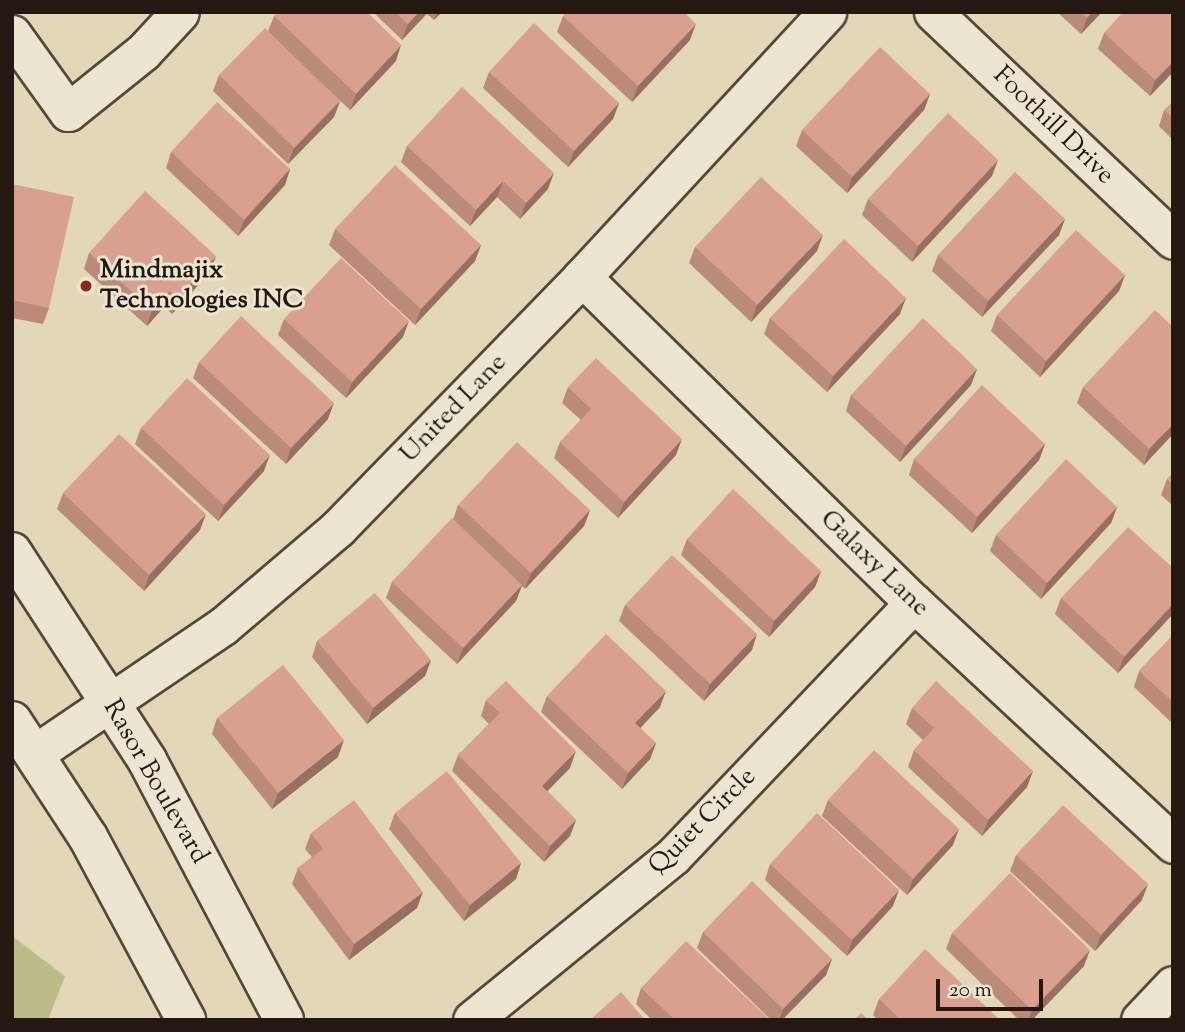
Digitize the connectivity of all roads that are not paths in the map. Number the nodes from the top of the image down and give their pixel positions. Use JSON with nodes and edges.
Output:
{"nodes":[{"id":1,"x":180,"y":12,"type":"edge"},
{"id":2,"x":827,"y":12,"type":"edge"},
{"id":3,"x":933,"y":12,"type":"edge"},
{"id":4,"x":12,"y":34,"type":"edge"},
{"id":5,"x":1173,"y":240,"type":"edge"},
{"id":6,"x":582,"y":277,"type":"junction"},
{"id":7,"x":12,"y":552,"type":"edge"},
{"id":8,"x":914,"y":603,"type":"junction"},
{"id":9,"x":111,"y":704,"type":"junction"},
{"id":10,"x":12,"y":721,"type":"edge"},
{"id":11,"x":34,"y":754,"type":"junction"},
{"id":12,"x":1173,"y":844,"type":"edge"},
{"id":13,"x":1173,"y":985,"type":"edge"},
{"id":14,"x":186,"y":1020,"type":"edge"},
{"id":15,"x":284,"y":1020,"type":"edge"},
{"id":16,"x":472,"y":1020,"type":"edge"},
{"id":17,"x":1140,"y":1020,"type":"edge"}],
"edges":[{"from":1,"to":4,"type":"street"},
{"from":2,"to":6,"type":"street","name":"United Lane"},
{"from":3,"to":5,"type":"street","name":"Foothill Drive"},
{"from":6,"to":8,"type":"street","name":"Galaxy Lane"},
{"from":6,"to":9,"type":"street","name":"United Lane"},
{"from":7,"to":9,"type":"main road","name":"Rasor Boulevard"},
{"from":8,"to":12,"type":"street","name":"Galaxy Lane"},
{"from":8,"to":16,"type":"street","name":"Quiet Circle"},
{"from":9,"to":11,"type":"street","name":"United Lane"},
{"from":9,"to":15,"type":"main road","name":"Rasor Boulevard"},
{"from":10,"to":11,"type":"main road"},
{"from":11,"to":14,"type":"main road"},
{"from":13,"to":17,"type":"street"}]}
